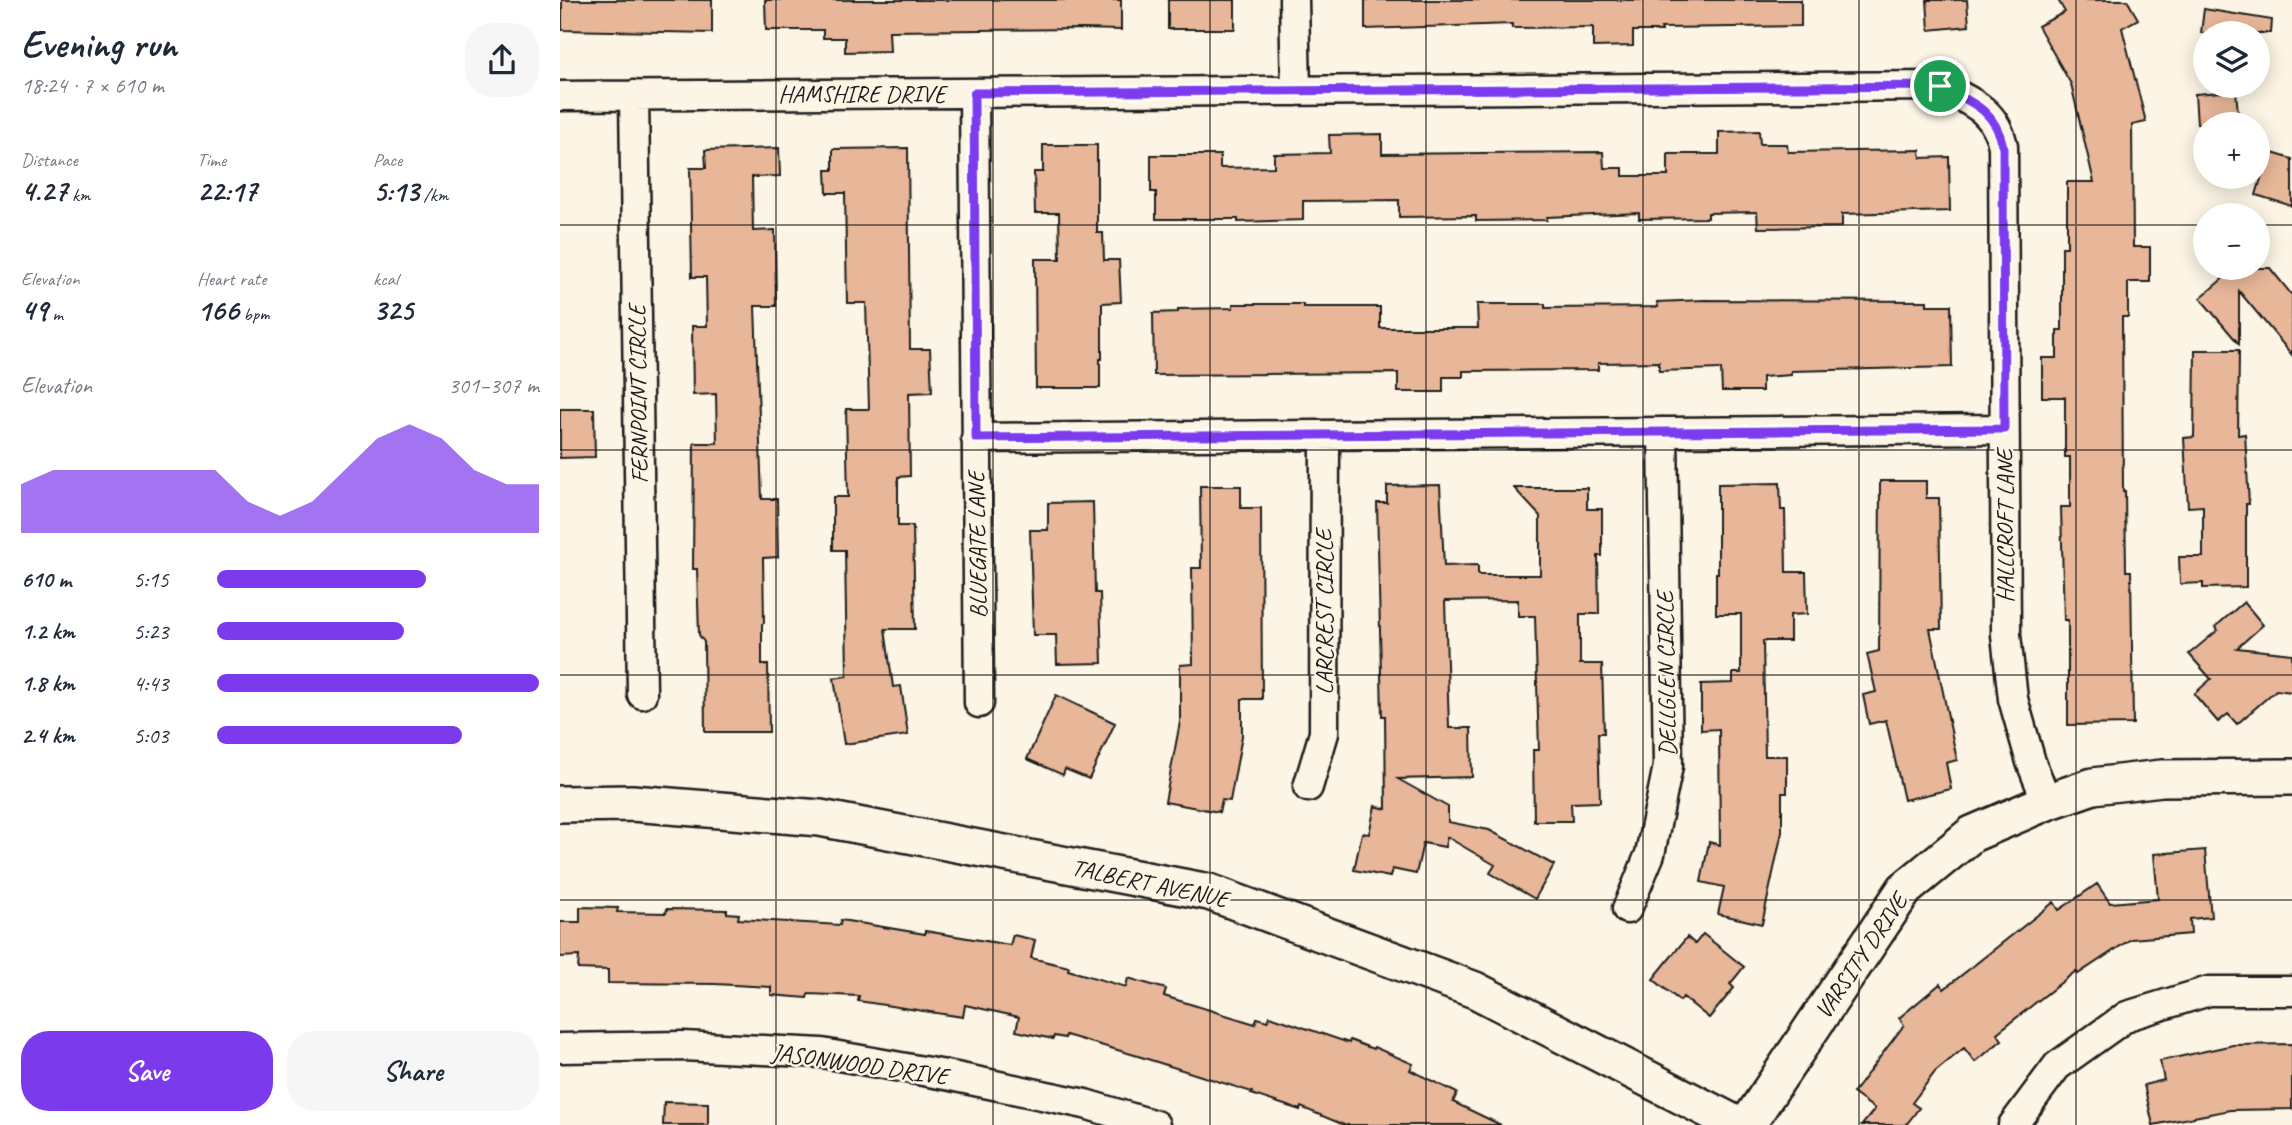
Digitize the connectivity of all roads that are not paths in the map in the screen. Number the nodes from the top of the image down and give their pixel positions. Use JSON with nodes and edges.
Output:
{"nodes":[{"id":1,"x":1294,"y":0,"type":"edge"},
{"id":2,"x":1296,"y":91,"type":"junction"},
{"id":3,"x":974,"y":93,"type":"junction"},
{"id":4,"x":634,"y":95,"type":"junction"},
{"id":5,"x":560,"y":96,"type":"edge"},
{"id":6,"x":2005,"y":161,"type":"joint"},
{"id":7,"x":2004,"y":429,"type":"junction"},
{"id":8,"x":1663,"y":432,"type":"junction"},
{"id":9,"x":1325,"y":435,"type":"junction"},
{"id":10,"x":976,"y":438,"type":"junction"},
{"id":11,"x":642,"y":694,"type":"dead end"},
{"id":12,"x":979,"y":703,"type":"dead end"},
{"id":13,"x":2292,"y":778,"type":"edge"},
{"id":14,"x":1308,"y":787,"type":"dead end"},
{"id":15,"x":2047,"y":802,"type":"junction"},
{"id":16,"x":560,"y":804,"type":"edge"},
{"id":17,"x":1626,"y":909,"type":"dead end"},
{"id":18,"x":2292,"y":991,"type":"edge"},
{"id":19,"x":560,"y":1048,"type":"edge"},
{"id":20,"x":1155,"y":1125,"type":"edge"},
{"id":21,"x":1738,"y":1125,"type":"edge"},
{"id":22,"x":1747,"y":1125,"type":"edge"},
{"id":23,"x":2013,"y":1125,"type":"edge"}],
"edges":[{"from":1,"to":2,"type":"street"},
{"from":2,"to":3,"type":"street","name":"HAMSHIRE DRIVE"},
{"from":2,"to":6,"type":"street","name":"HAMSHIRE DRIVE"},
{"from":3,"to":4,"type":"street","name":"HAMSHIRE DRIVE"},
{"from":3,"to":10,"type":"street","name":"BLUEGATE LANE"},
{"from":4,"to":5,"type":"street","name":"HAMSHIRE DRIVE"},
{"from":4,"to":11,"type":"street","name":"FERNPOINT CIRCLE"},
{"from":6,"to":7,"type":"street","name":"HALLCROFT LANE"},
{"from":7,"to":8,"type":"street"},
{"from":7,"to":15,"type":"street","name":"HALLCROFT LANE"},
{"from":8,"to":9,"type":"street"},
{"from":8,"to":17,"type":"street","name":"DELLGLEN CIRCLE"},
{"from":9,"to":10,"type":"street"},
{"from":9,"to":14,"type":"street","name":"LARCREST CIRCLE"},
{"from":10,"to":12,"type":"street","name":"BLUEGATE LANE"},
{"from":13,"to":15,"type":"street","name":"VARSITY DRIVE"},
{"from":15,"to":22,"type":"street","name":"VARSITY DRIVE"},
{"from":16,"to":21,"type":"street","name":"TALBERT AVENUE"},
{"from":18,"to":23,"type":"street"},
{"from":19,"to":20,"type":"street","name":"JASONWOOD DRIVE"}]}
